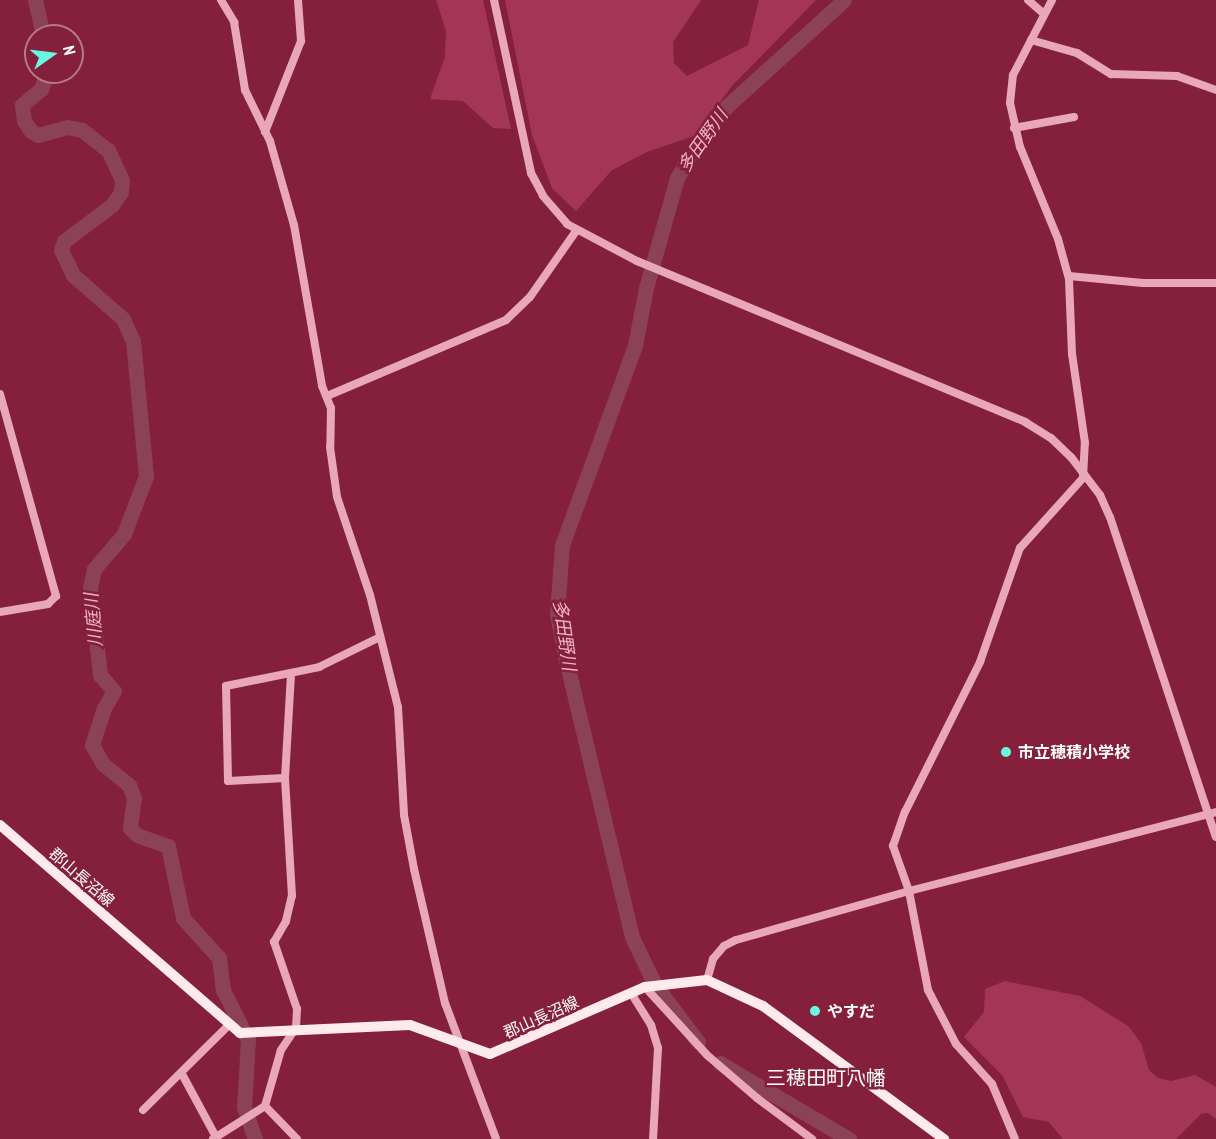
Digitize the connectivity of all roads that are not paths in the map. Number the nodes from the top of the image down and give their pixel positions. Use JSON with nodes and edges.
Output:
{"nodes":[{"id":1,"x":221,"y":0,"type":"edge"},
{"id":2,"x":298,"y":0,"type":"edge"},
{"id":3,"x":494,"y":0,"type":"edge"},
{"id":4,"x":1028,"y":0,"type":"edge"},
{"id":5,"x":1052,"y":0,"type":"edge"},
{"id":6,"x":1044,"y":14,"type":"junction"},
{"id":7,"x":1031,"y":39,"type":"junction"},
{"id":8,"x":1216,"y":90,"type":"edge"},
{"id":9,"x":1074,"y":117,"type":"dead end"},
{"id":10,"x":1014,"y":128,"type":"junction"},
{"id":11,"x":265,"y":132,"type":"junction"},
{"id":12,"x":576,"y":231,"type":"junction"},
{"id":13,"x":1069,"y":276,"type":"junction"},
{"id":14,"x":1216,"y":283,"type":"edge"},
{"id":15,"x":0,"y":394,"type":"edge"},
{"id":16,"x":327,"y":396,"type":"junction"},
{"id":17,"x":1083,"y":472,"type":"junction"},
{"id":18,"x":0,"y":612,"type":"edge"},
{"id":19,"x":380,"y":637,"type":"junction"},
{"id":20,"x":291,"y":675,"type":"junction"},
{"id":21,"x":285,"y":778,"type":"junction"},
{"id":22,"x":1212,"y":813,"type":"edge"},
{"id":23,"x":0,"y":825,"type":"edge"},
{"id":24,"x":1216,"y":837,"type":"edge"},
{"id":25,"x":909,"y":891,"type":"junction"},
{"id":26,"x":707,"y":980,"type":"junction"},
{"id":27,"x":645,"y":987,"type":"junction"},
{"id":28,"x":631,"y":993,"type":"junction"},
{"id":29,"x":231,"y":1025,"type":"junction"},
{"id":30,"x":292,"y":1033,"type":"junction"},
{"id":31,"x":459,"y":1045,"type":"junction"},
{"id":32,"x":182,"y":1074,"type":"junction"},
{"id":33,"x":261,"y":1109,"type":"junction"},
{"id":34,"x":143,"y":1110,"type":"dead end"},
{"id":35,"x":215,"y":1138,"type":"edge"},
{"id":36,"x":297,"y":1139,"type":"edge"},
{"id":37,"x":496,"y":1139,"type":"edge"},
{"id":38,"x":653,"y":1139,"type":"edge"},
{"id":39,"x":812,"y":1139,"type":"edge"},
{"id":40,"x":944,"y":1139,"type":"edge"},
{"id":41,"x":1015,"y":1139,"type":"edge"}],
"edges":[{"from":1,"to":11,"type":"street"},
{"from":2,"to":11,"type":"street"},
{"from":3,"to":12,"type":"street"},
{"from":4,"to":6,"type":"street"},
{"from":5,"to":6,"type":"street"},
{"from":6,"to":7,"type":"street"},
{"from":7,"to":8,"type":"street"},
{"from":7,"to":10,"type":"street"},
{"from":9,"to":10,"type":"street"},
{"from":10,"to":13,"type":"street"},
{"from":11,"to":16,"type":"street"},
{"from":12,"to":16,"type":"street"},
{"from":12,"to":17,"type":"street"},
{"from":13,"to":14,"type":"street"},
{"from":13,"to":17,"type":"street"},
{"from":15,"to":18,"type":"street"},
{"from":16,"to":19,"type":"street"},
{"from":17,"to":22,"type":"street"},
{"from":17,"to":25,"type":"street"},
{"from":19,"to":20,"type":"street"},
{"from":19,"to":31,"type":"street"},
{"from":20,"to":21,"type":"street"},
{"from":20,"to":21,"type":"street"},
{"from":21,"to":30,"type":"street"},
{"from":22,"to":24,"type":"street"},
{"from":22,"to":25,"type":"street"},
{"from":23,"to":29,"type":"main road","name":"郡山長沼線"},
{"from":25,"to":26,"type":"street"},
{"from":25,"to":41,"type":"street"},
{"from":26,"to":27,"type":"main road","name":"郡山長沼線"},
{"from":26,"to":40,"type":"main road","name":"郡山長沼線"},
{"from":27,"to":28,"type":"main road","name":"郡山長沼線"},
{"from":27,"to":39,"type":"street"},
{"from":28,"to":31,"type":"main road","name":"郡山長沼線"},
{"from":28,"to":38,"type":"street"},
{"from":29,"to":30,"type":"main road","name":"郡山長沼線"},
{"from":29,"to":32,"type":"street"},
{"from":30,"to":31,"type":"main road","name":"郡山長沼線"},
{"from":30,"to":33,"type":"street"},
{"from":31,"to":37,"type":"street"},
{"from":32,"to":34,"type":"street"},
{"from":32,"to":35,"type":"street"},
{"from":33,"to":35,"type":"street"},
{"from":33,"to":36,"type":"street"}]}
